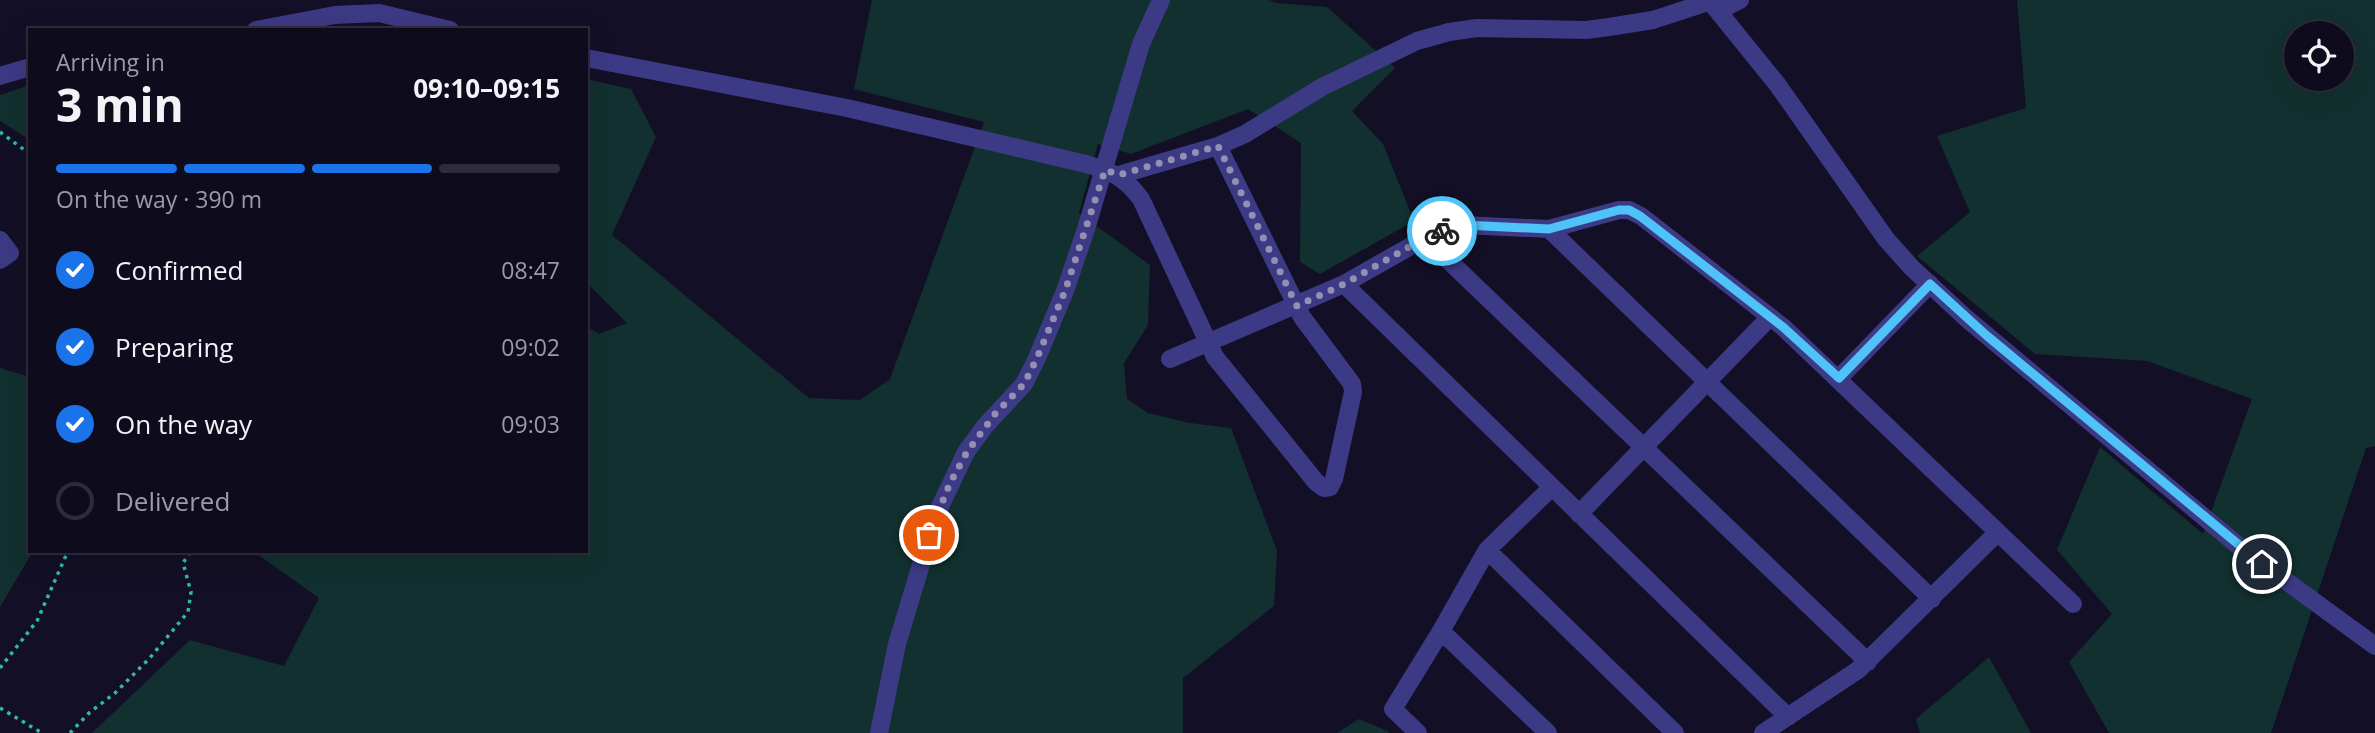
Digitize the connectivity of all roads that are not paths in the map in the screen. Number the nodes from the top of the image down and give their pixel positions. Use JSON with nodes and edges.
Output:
{"nodes":[{"id":1,"x":1161,"y":0,"type":"edge"},
{"id":2,"x":1740,"y":0,"type":"edge"},
{"id":3,"x":1711,"y":4,"type":"edge"},
{"id":4,"x":267,"y":28,"type":"edge"},
{"id":5,"x":442,"y":28,"type":"edge"},
{"id":6,"x":588,"y":58,"type":"edge"},
{"id":7,"x":28,"y":68,"type":"edge"},
{"id":8,"x":0,"y":76,"type":"edge"},
{"id":9,"x":1218,"y":146,"type":"junction"},
{"id":10,"x":1112,"y":173,"type":"junction"},
{"id":11,"x":1549,"y":229,"type":"junction"},
{"id":12,"x":1425,"y":238,"type":"junction"},
{"id":13,"x":0,"y":240,"type":"edge"},
{"id":14,"x":0,"y":260,"type":"edge"},
{"id":15,"x":1344,"y":284,"type":"junction"},
{"id":16,"x":1930,"y":284,"type":"junction"},
{"id":17,"x":1297,"y":306,"type":"junction"},
{"id":18,"x":1770,"y":317,"type":"junction"},
{"id":19,"x":1208,"y":341,"type":"junction"},
{"id":20,"x":1170,"y":359,"type":"dead end"},
{"id":21,"x":1839,"y":378,"type":"junction"},
{"id":22,"x":1707,"y":381,"type":"junction"},
{"id":23,"x":1644,"y":447,"type":"junction"},
{"id":24,"x":1551,"y":488,"type":"junction"},
{"id":25,"x":1579,"y":514,"type":"junction"},
{"id":26,"x":1997,"y":533,"type":"junction"},
{"id":27,"x":1487,"y":550,"type":"junction"},
{"id":28,"x":1932,"y":599,"type":"junction"},
{"id":29,"x":2073,"y":604,"type":"dead end"},
{"id":30,"x":1441,"y":631,"type":"junction"},
{"id":31,"x":2375,"y":646,"type":"edge"},
{"id":32,"x":1868,"y":662,"type":"junction"},
{"id":33,"x":1788,"y":717,"type":"junction"},
{"id":34,"x":879,"y":733,"type":"edge"},
{"id":35,"x":1418,"y":733,"type":"edge"},
{"id":36,"x":1548,"y":733,"type":"edge"},
{"id":37,"x":1675,"y":733,"type":"edge"},
{"id":38,"x":1763,"y":733,"type":"edge"}],
"edges":[{"from":1,"to":10,"type":"street"},
{"from":2,"to":3,"type":"street"},
{"from":3,"to":9,"type":"street"},
{"from":3,"to":16,"type":"street"},
{"from":4,"to":5,"type":"street"},
{"from":6,"to":10,"type":"street"},
{"from":7,"to":8,"type":"street"},
{"from":9,"to":10,"type":"street"},
{"from":9,"to":17,"type":"street"},
{"from":10,"to":19,"type":"street"},
{"from":10,"to":34,"type":"street"},
{"from":11,"to":12,"type":"street"},
{"from":11,"to":18,"type":"street"},
{"from":11,"to":22,"type":"street"},
{"from":12,"to":15,"type":"street"},
{"from":12,"to":23,"type":"street"},
{"from":13,"to":14,"type":"street"},
{"from":15,"to":17,"type":"street"},
{"from":15,"to":24,"type":"street"},
{"from":16,"to":21,"type":"street"},
{"from":16,"to":31,"type":"street"},
{"from":17,"to":19,"type":"street"},
{"from":17,"to":19,"type":"street"},
{"from":18,"to":21,"type":"street"},
{"from":18,"to":22,"type":"street"},
{"from":19,"to":20,"type":"street"},
{"from":21,"to":26,"type":"street"},
{"from":22,"to":23,"type":"street"},
{"from":22,"to":28,"type":"street"},
{"from":23,"to":25,"type":"street"},
{"from":23,"to":32,"type":"street"},
{"from":24,"to":25,"type":"street"},
{"from":24,"to":27,"type":"street"},
{"from":25,"to":33,"type":"street"},
{"from":26,"to":28,"type":"street"},
{"from":26,"to":29,"type":"street"},
{"from":27,"to":30,"type":"street"},
{"from":27,"to":37,"type":"street"},
{"from":28,"to":32,"type":"street"},
{"from":30,"to":35,"type":"street"},
{"from":30,"to":36,"type":"street"},
{"from":32,"to":33,"type":"street"},
{"from":33,"to":38,"type":"street"}]}
